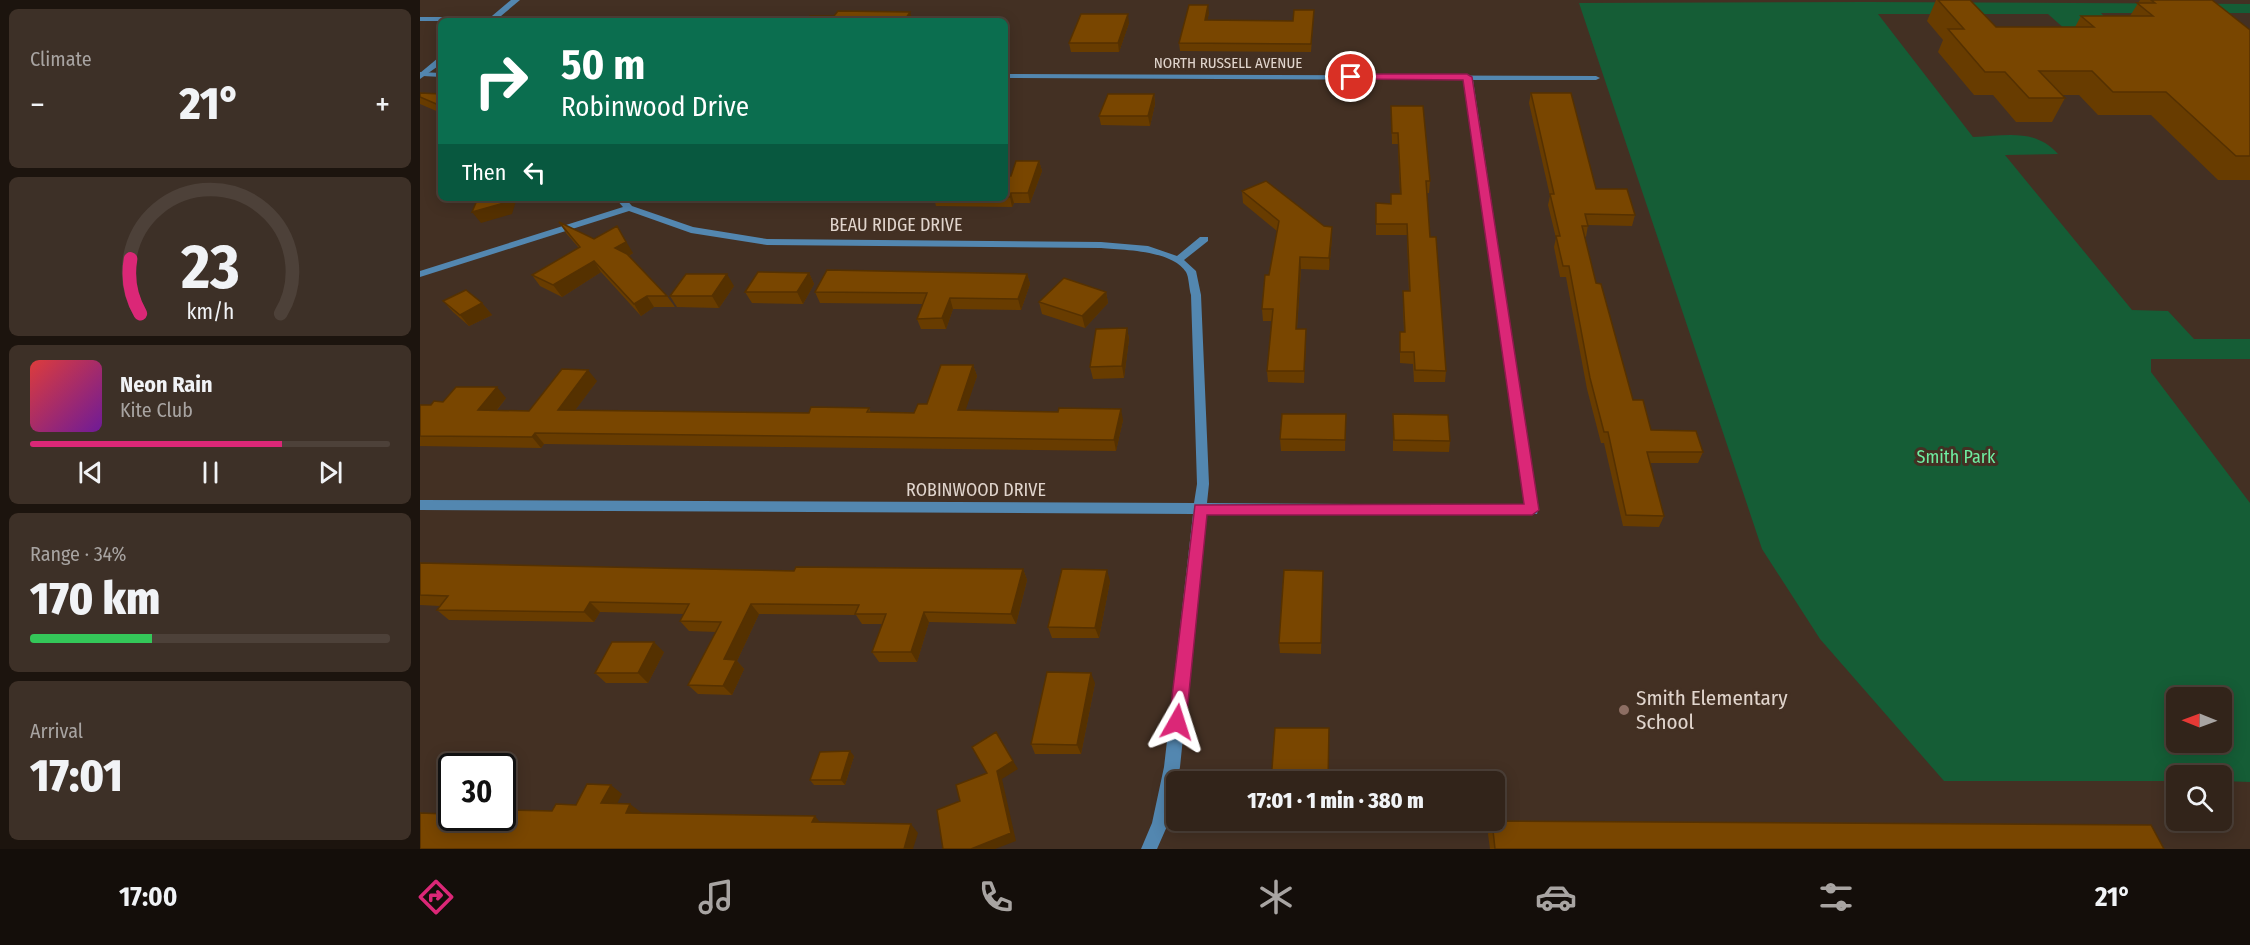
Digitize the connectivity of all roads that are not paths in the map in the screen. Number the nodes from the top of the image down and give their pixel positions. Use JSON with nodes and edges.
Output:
{"nodes":[{"id":1,"x":516,"y":0,"type":"edge"},
{"id":2,"x":494,"y":18,"type":"edge"},
{"id":3,"x":420,"y":19,"type":"edge"},
{"id":4,"x":438,"y":19,"type":"edge"},
{"id":5,"x":438,"y":62,"type":"edge"},
{"id":6,"x":421,"y":75,"type":"edge"},
{"id":7,"x":438,"y":75,"type":"edge"},
{"id":8,"x":1008,"y":76,"type":"edge"},
{"id":9,"x":1467,"y":77,"type":"junction"},
{"id":10,"x":1596,"y":78,"type":"dead end"},
{"id":11,"x":623,"y":201,"type":"edge"},
{"id":12,"x":629,"y":208,"type":"junction"},
{"id":13,"x":1204,"y":239,"type":"dead end"},
{"id":14,"x":1178,"y":260,"type":"junction"},
{"id":15,"x":420,"y":274,"type":"edge"},
{"id":16,"x":420,"y":505,"type":"edge"},
{"id":17,"x":1200,"y":509,"type":"junction"},
{"id":18,"x":1149,"y":849,"type":"edge"}],
"edges":[{"from":1,"to":2,"type":"street"},
{"from":3,"to":4,"type":"street"},
{"from":5,"to":6,"type":"street"},
{"from":6,"to":7,"type":"street"},
{"from":8,"to":9,"type":"street","name":"NORTH RUSSELL AVENUE"},
{"from":9,"to":10,"type":"street","name":"NORTH RUSSELL AVENUE"},
{"from":9,"to":17,"type":"street","name":"ROBINWOOD DRIVE"},
{"from":11,"to":12,"type":"street"},
{"from":12,"to":14,"type":"street","name":"BEAU RIDGE DRIVE"},
{"from":12,"to":15,"type":"street"},
{"from":13,"to":14,"type":"street"},
{"from":14,"to":17,"type":"street"},
{"from":16,"to":17,"type":"street","name":"ROBINWOOD DRIVE"},
{"from":17,"to":18,"type":"street"}]}
